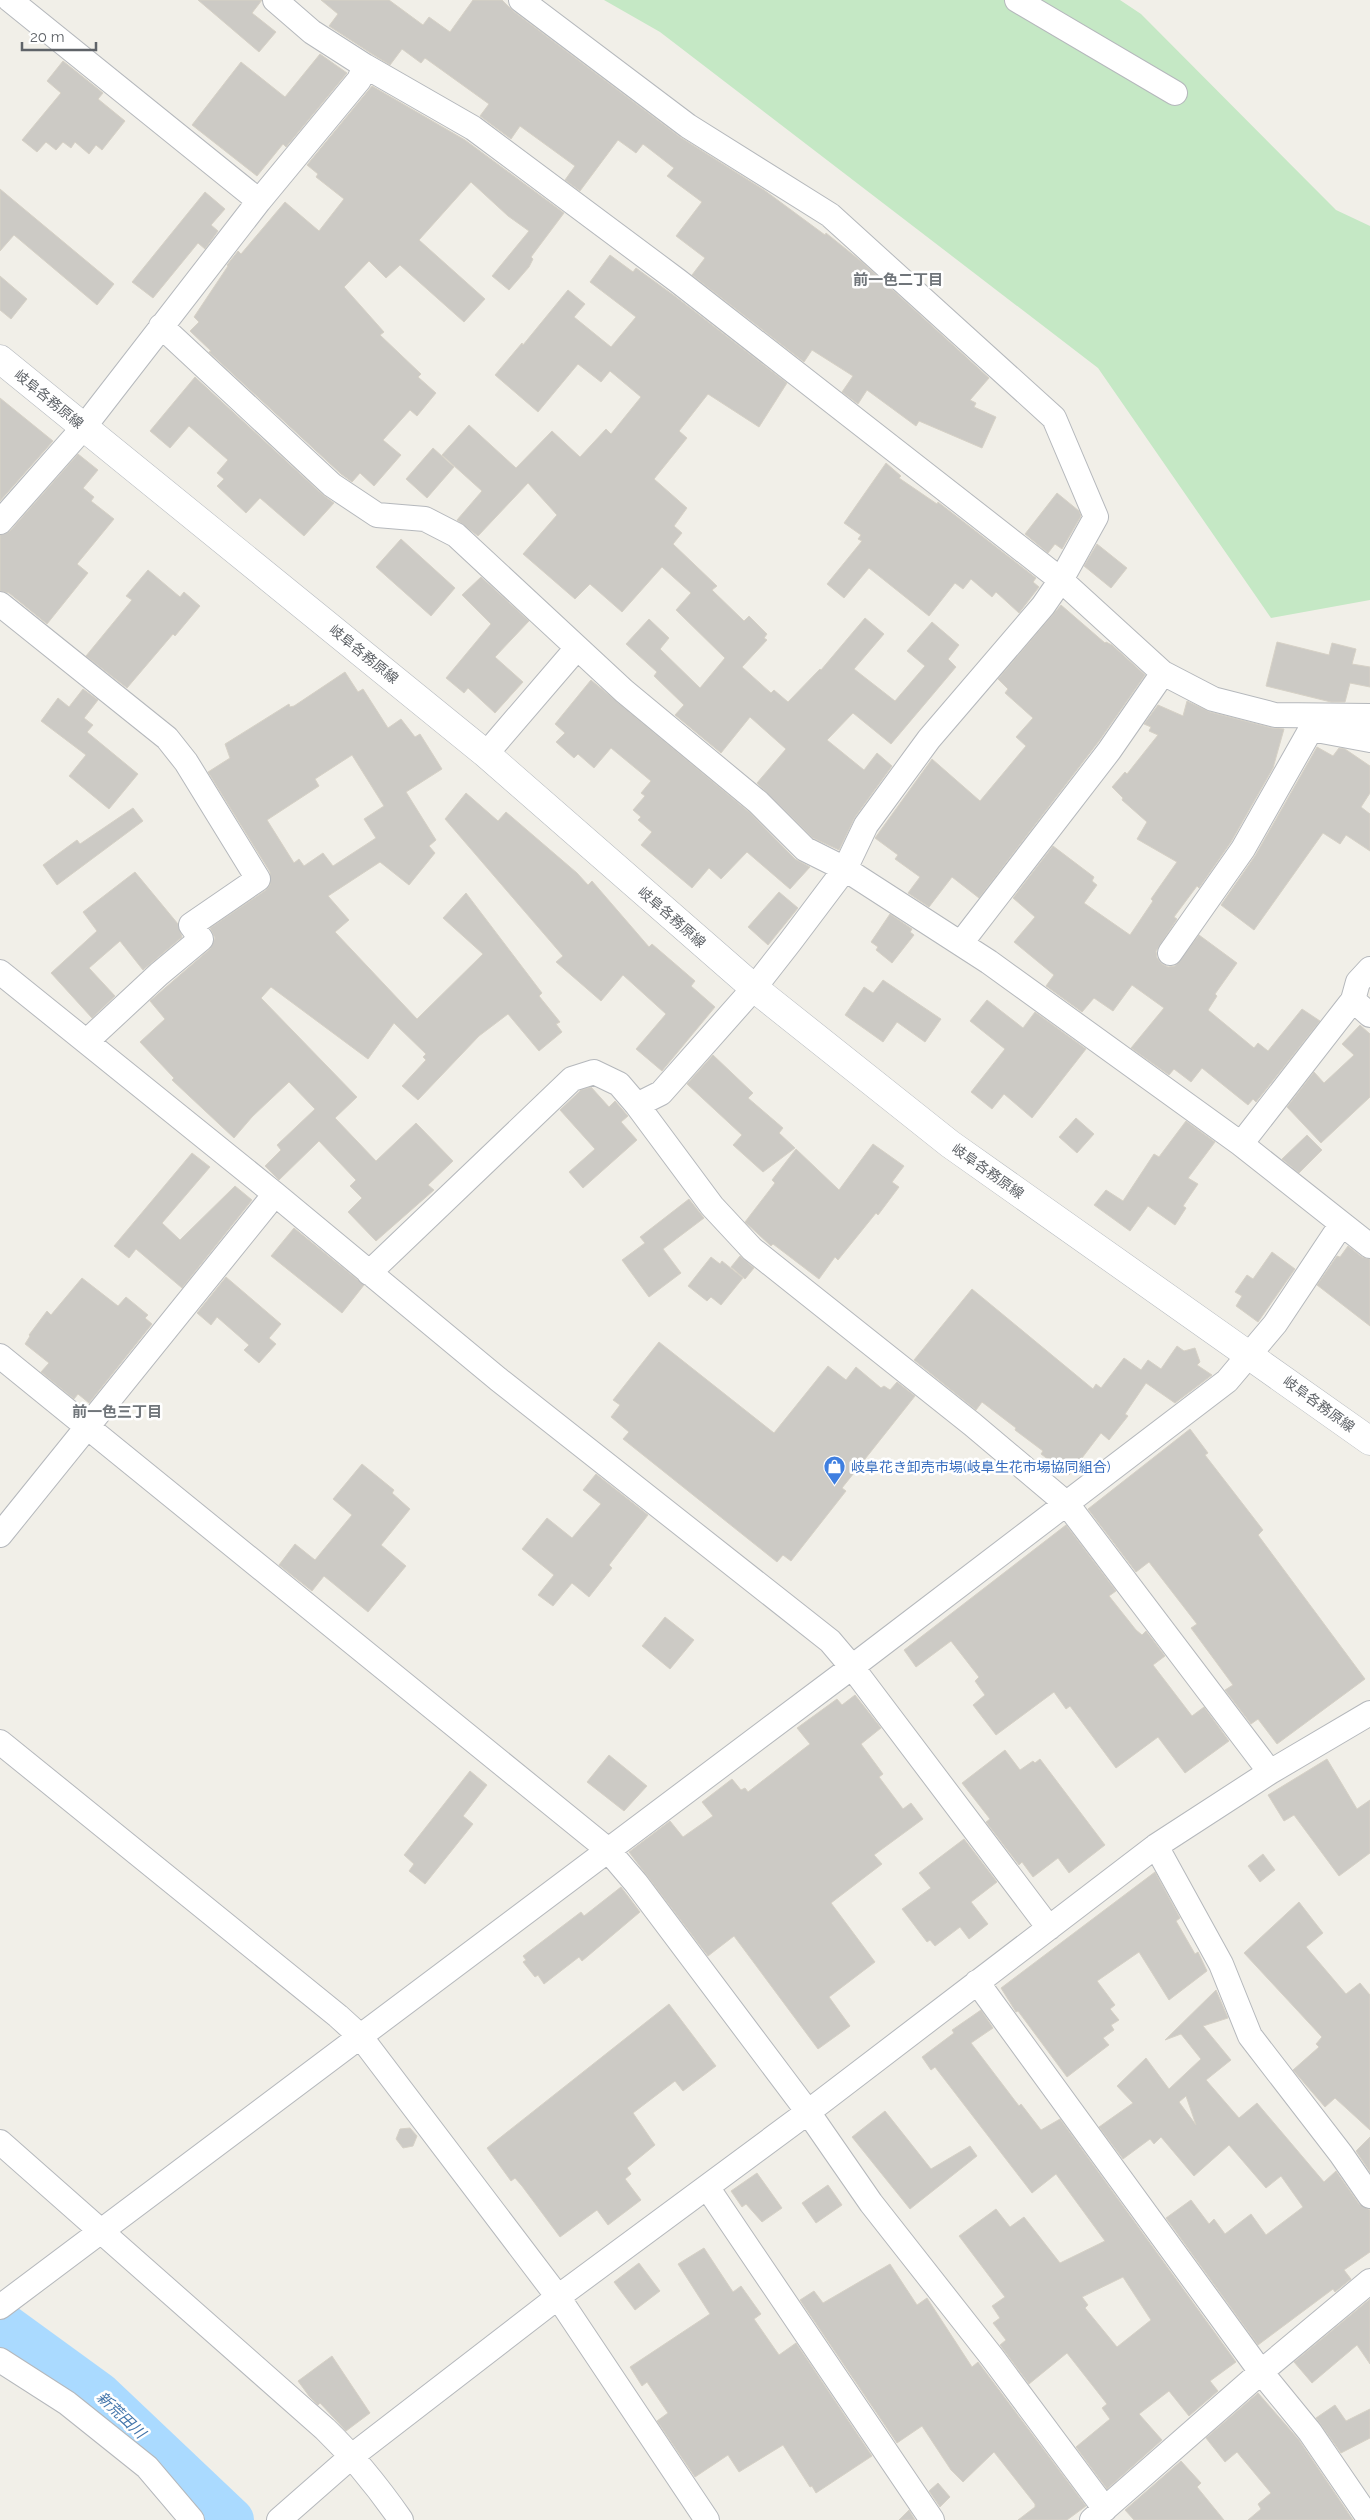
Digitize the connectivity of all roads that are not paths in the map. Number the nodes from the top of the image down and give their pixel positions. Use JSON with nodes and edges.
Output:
{"nodes":[{"id":1,"x":10,"y":0,"type":"edge"},
{"id":2,"x":275,"y":0,"type":"edge"},
{"id":3,"x":521,"y":0,"type":"edge"},
{"id":4,"x":1017,"y":0,"type":"edge"},
{"id":5,"x":365,"y":66,"type":"junction"},
{"id":6,"x":1176,"y":93,"type":"dead end"},
{"id":7,"x":259,"y":201,"type":"junction"},
{"id":8,"x":161,"y":326,"type":"junction"},
{"id":9,"x":0,"y":359,"type":"edge"},
{"id":10,"x":84,"y":427,"type":"junction"},
{"id":11,"x":0,"y":522,"type":"edge"},
{"id":12,"x":1061,"y":580,"type":"junction"},
{"id":13,"x":0,"y":604,"type":"edge"},
{"id":14,"x":577,"y":648,"type":"junction"},
{"id":15,"x":1163,"y":673,"type":"junction"},
{"id":16,"x":1370,"y":716,"type":"edge"},
{"id":17,"x":1313,"y":723,"type":"junction"},
{"id":18,"x":1370,"y":740,"type":"edge"},
{"id":19,"x":486,"y":754,"type":"junction"},
{"id":20,"x":844,"y":868,"type":"junction"},
{"id":21,"x":961,"y":944,"type":"junction"},
{"id":22,"x":1170,"y":953,"type":"dead end"},
{"id":23,"x":1370,"y":968,"type":"edge"},
{"id":24,"x":0,"y":972,"type":"edge"},
{"id":25,"x":754,"y":988,"type":"junction"},
{"id":26,"x":1362,"y":1007,"type":"edge"},
{"id":27,"x":87,"y":1042,"type":"junction"},
{"id":28,"x":637,"y":1105,"type":"junction"},
{"id":29,"x":1241,"y":1144,"type":"junction"},
{"id":30,"x":275,"y":1194,"type":"junction"},
{"id":31,"x":1341,"y":1225,"type":"junction"},
{"id":32,"x":1370,"y":1246,"type":"edge"},
{"id":33,"x":369,"y":1273,"type":"junction"},
{"id":34,"x":1250,"y":1355,"type":"junction"},
{"id":35,"x":0,"y":1356,"type":"edge"},
{"id":36,"x":88,"y":1427,"type":"junction"},
{"id":37,"x":1370,"y":1441,"type":"edge"},
{"id":38,"x":1067,"y":1504,"type":"junction"},
{"id":39,"x":0,"y":1535,"type":"edge"},
{"id":40,"x":852,"y":1667,"type":"junction"},
{"id":41,"x":1370,"y":1713,"type":"edge"},
{"id":42,"x":0,"y":1742,"type":"edge"},
{"id":43,"x":1270,"y":1772,"type":"junction"},
{"id":44,"x":1156,"y":1846,"type":"junction"},
{"id":45,"x":607,"y":1849,"type":"junction"},
{"id":46,"x":1049,"y":1928,"type":"junction"},
{"id":47,"x":977,"y":1982,"type":"junction"},
{"id":48,"x":360,"y":2036,"type":"junction"},
{"id":49,"x":808,"y":2112,"type":"junction"},
{"id":50,"x":0,"y":2142,"type":"edge"},
{"id":51,"x":707,"y":2187,"type":"junction"},
{"id":52,"x":1370,"y":2196,"type":"edge"},
{"id":53,"x":101,"y":2232,"type":"junction"},
{"id":54,"x":1370,"y":2281,"type":"edge"},
{"id":55,"x":558,"y":2297,"type":"junction"},
{"id":56,"x":5,"y":2301,"type":"edge"},
{"id":57,"x":0,"y":2360,"type":"edge"},
{"id":58,"x":1261,"y":2372,"type":"junction"},
{"id":59,"x":352,"y":2456,"type":"junction"},
{"id":60,"x":1098,"y":2514,"type":"edge"},
{"id":61,"x":192,"y":2520,"type":"edge"},
{"id":62,"x":279,"y":2520,"type":"edge"},
{"id":63,"x":401,"y":2520,"type":"edge"},
{"id":64,"x":707,"y":2520,"type":"edge"},
{"id":65,"x":932,"y":2520,"type":"edge"},
{"id":66,"x":1370,"y":2520,"type":"edge"}],
"edges":[{"from":1,"to":7,"type":"street"},
{"from":2,"to":5,"type":"street"},
{"from":3,"to":12,"type":"street"},
{"from":4,"to":6,"type":"street"},
{"from":5,"to":7,"type":"street"},
{"from":5,"to":12,"type":"street"},
{"from":7,"to":8,"type":"street"},
{"from":8,"to":10,"type":"street"},
{"from":8,"to":14,"type":"street"},
{"from":9,"to":10,"type":"main road","name":"岐阜各務原線"},
{"from":10,"to":11,"type":"street"},
{"from":10,"to":19,"type":"main road","name":"岐阜各務原線"},
{"from":12,"to":15,"type":"street"},
{"from":12,"to":20,"type":"street"},
{"from":13,"to":27,"type":"street"},
{"from":14,"to":19,"type":"street"},
{"from":14,"to":20,"type":"street"},
{"from":15,"to":17,"type":"street"},
{"from":15,"to":21,"type":"street"},
{"from":16,"to":17,"type":"street"},
{"from":17,"to":18,"type":"street"},
{"from":17,"to":22,"type":"street"},
{"from":19,"to":25,"type":"main road","name":"岐阜各務原線"},
{"from":20,"to":21,"type":"street"},
{"from":20,"to":25,"type":"street"},
{"from":21,"to":29,"type":"street"},
{"from":23,"to":26,"type":"street"},
{"from":24,"to":27,"type":"street"},
{"from":25,"to":28,"type":"street"},
{"from":25,"to":34,"type":"main road","name":"岐阜各務原線"},
{"from":26,"to":29,"type":"street"},
{"from":27,"to":30,"type":"street"},
{"from":28,"to":33,"type":"street"},
{"from":28,"to":38,"type":"street"},
{"from":29,"to":31,"type":"street"},
{"from":30,"to":33,"type":"street"},
{"from":30,"to":36,"type":"street"},
{"from":31,"to":32,"type":"street"},
{"from":31,"to":34,"type":"street"},
{"from":33,"to":40,"type":"street"},
{"from":34,"to":37,"type":"main road","name":"岐阜各務原線"},
{"from":34,"to":38,"type":"street"},
{"from":35,"to":36,"type":"street"},
{"from":36,"to":39,"type":"street"},
{"from":36,"to":45,"type":"street"},
{"from":38,"to":40,"type":"street"},
{"from":38,"to":43,"type":"street"},
{"from":40,"to":45,"type":"street"},
{"from":40,"to":46,"type":"street"},
{"from":41,"to":43,"type":"street"},
{"from":42,"to":48,"type":"street"},
{"from":43,"to":44,"type":"street"},
{"from":44,"to":46,"type":"street"},
{"from":44,"to":52,"type":"street"},
{"from":45,"to":48,"type":"street"},
{"from":45,"to":49,"type":"street"},
{"from":46,"to":47,"type":"street"},
{"from":47,"to":49,"type":"street"},
{"from":47,"to":58,"type":"street"},
{"from":48,"to":53,"type":"street"},
{"from":48,"to":55,"type":"street"},
{"from":49,"to":51,"type":"street"},
{"from":49,"to":60,"type":"street"},
{"from":50,"to":53,"type":"street"},
{"from":51,"to":55,"type":"street"},
{"from":51,"to":65,"type":"street"},
{"from":53,"to":56,"type":"street"},
{"from":53,"to":59,"type":"street"},
{"from":54,"to":58,"type":"street"},
{"from":55,"to":59,"type":"street"},
{"from":55,"to":64,"type":"street"},
{"from":57,"to":61,"type":"street"},
{"from":58,"to":60,"type":"street"},
{"from":58,"to":66,"type":"street"},
{"from":59,"to":62,"type":"street"},
{"from":59,"to":63,"type":"street"}]}
